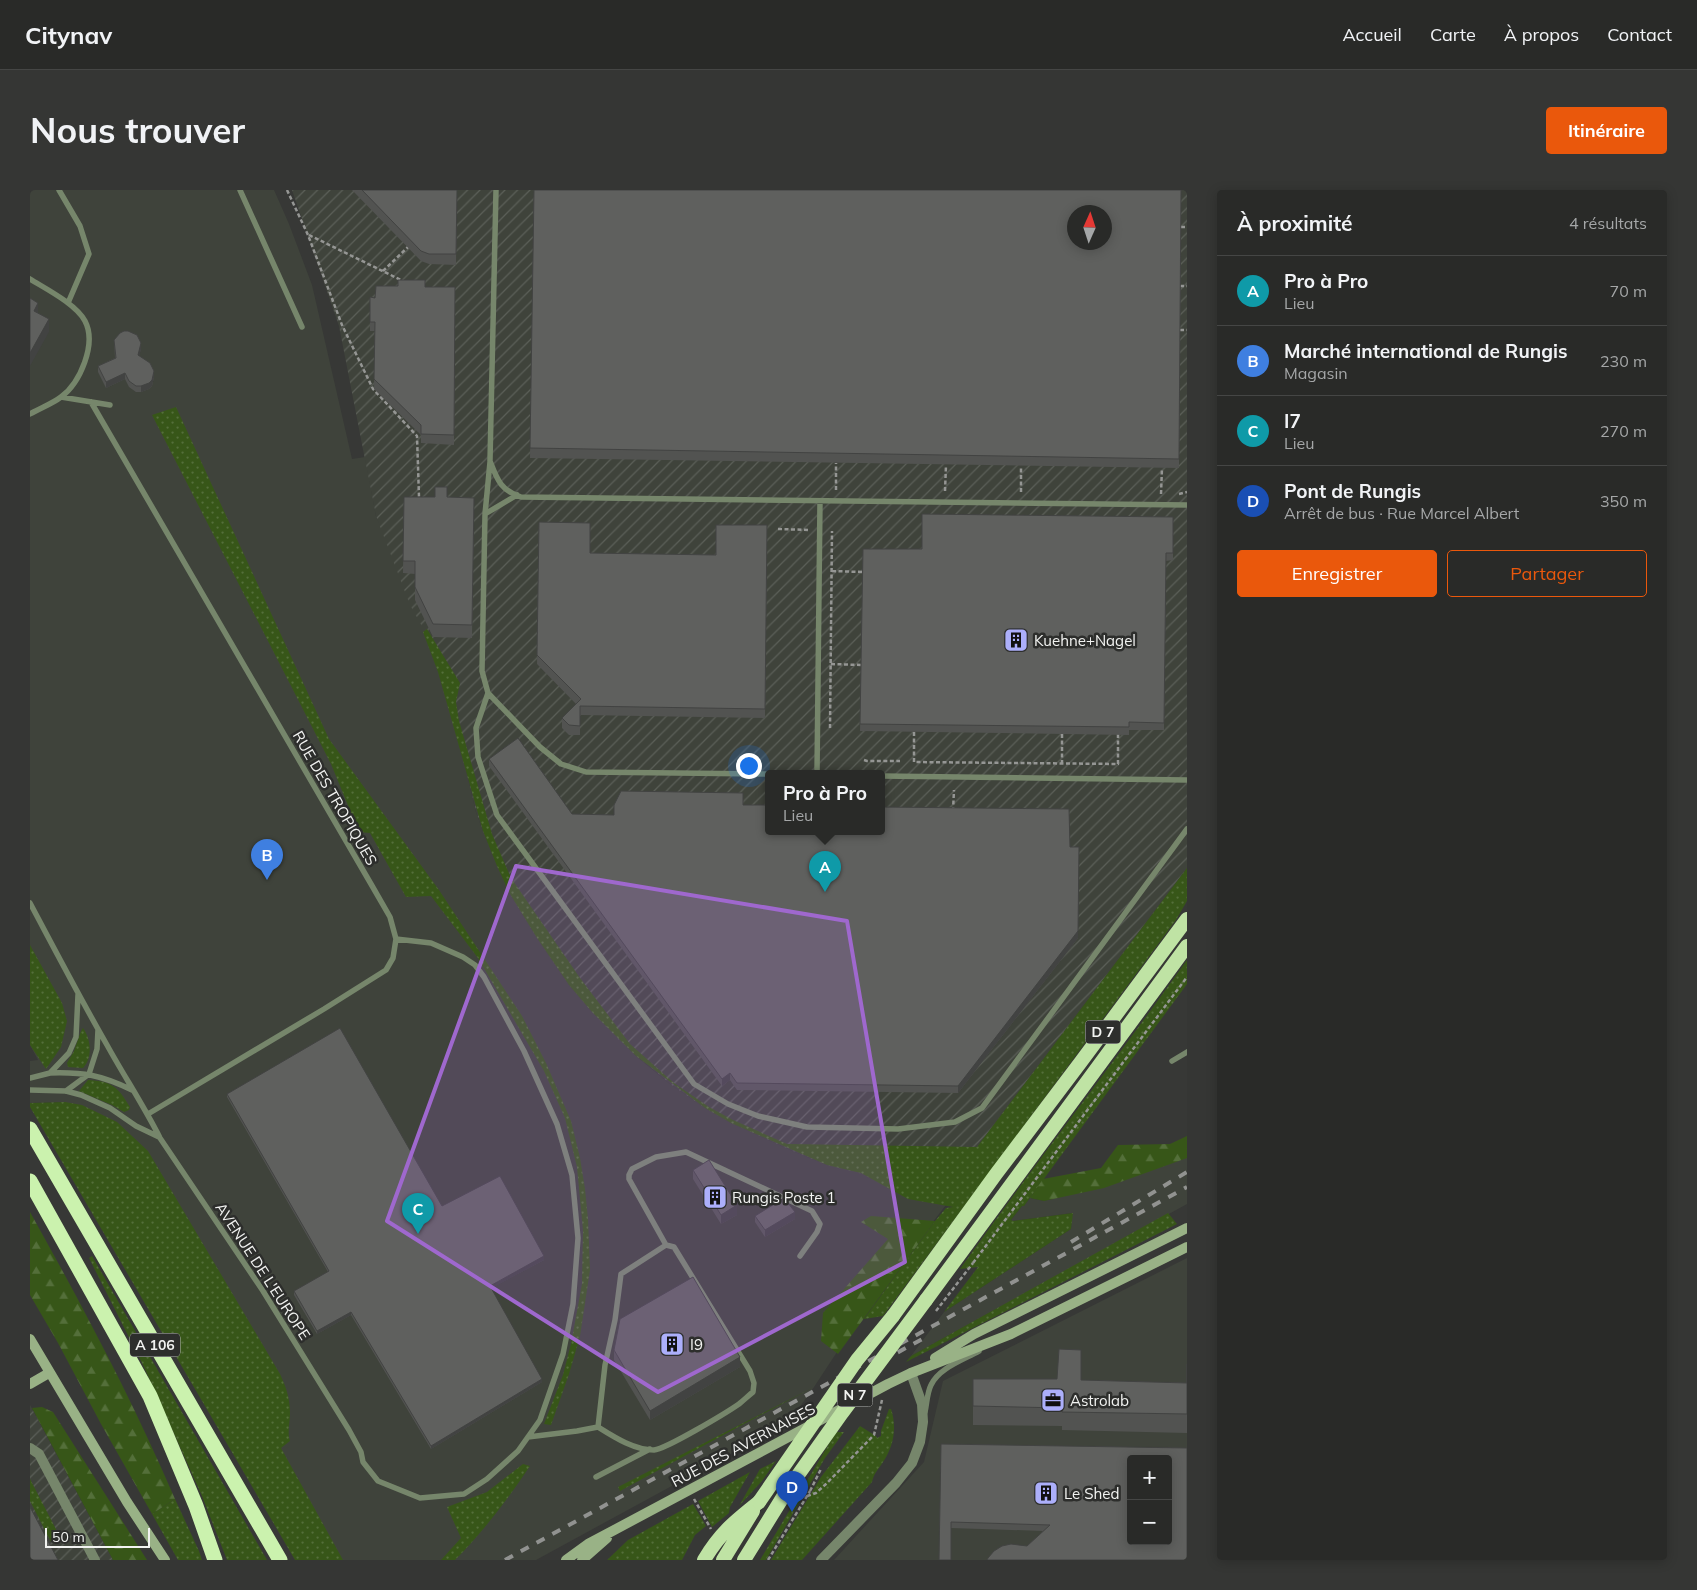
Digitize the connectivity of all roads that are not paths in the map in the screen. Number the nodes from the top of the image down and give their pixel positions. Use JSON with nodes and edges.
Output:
{"nodes":[{"id":1,"x":59,"y":190,"type":"edge"},
{"id":2,"x":240,"y":190,"type":"edge"},
{"id":3,"x":496,"y":190,"type":"edge"},
{"id":4,"x":30,"y":279,"type":"edge"},
{"id":5,"x":68,"y":303,"type":"junction"},
{"id":6,"x":302,"y":327,"type":"dead end"},
{"id":7,"x":61,"y":398,"type":"junction"},
{"id":8,"x":91,"y":402,"type":"junction"},
{"id":9,"x":110,"y":405,"type":"dead end"},
{"id":10,"x":30,"y":414,"type":"edge"},
{"id":11,"x":490,"y":461,"type":"junction"},
{"id":12,"x":517,"y":495,"type":"junction"},
{"id":13,"x":820,"y":501,"type":"junction"},
{"id":14,"x":1187,"y":505,"type":"edge"},
{"id":15,"x":486,"y":514,"type":"junction"},
{"id":16,"x":488,"y":693,"type":"junction"},
{"id":17,"x":818,"y":770,"type":"edge"},
{"id":18,"x":765,"y":774,"type":"edge"},
{"id":19,"x":885,"y":776,"type":"edge"},
{"id":20,"x":1187,"y":780,"type":"edge"},
{"id":21,"x":1187,"y":829,"type":"edge"},
{"id":22,"x":30,"y":903,"type":"edge"},
{"id":23,"x":1187,"y":919,"type":"edge"},
{"id":24,"x":396,"y":939,"type":"junction"},
{"id":25,"x":1187,"y":946,"type":"edge"},
{"id":26,"x":78,"y":993,"type":"junction"},
{"id":27,"x":98,"y":1030,"type":"junction"},
{"id":28,"x":1187,"y":1052,"type":"edge"},
{"id":29,"x":1172,"y":1061,"type":"dead end"},
{"id":30,"x":50,"y":1073,"type":"junction"},
{"id":31,"x":89,"y":1074,"type":"junction"},
{"id":32,"x":30,"y":1078,"type":"edge"},
{"id":33,"x":30,"y":1090,"type":"edge"},
{"id":34,"x":66,"y":1091,"type":"junction"},
{"id":35,"x":133,"y":1091,"type":"junction"},
{"id":36,"x":148,"y":1114,"type":"junction"},
{"id":37,"x":30,"y":1129,"type":"edge"},
{"id":38,"x":160,"y":1138,"type":"junction"},
{"id":39,"x":1018,"y":1144,"type":"joint"},
{"id":40,"x":1039,"y":1146,"type":"joint"},
{"id":41,"x":30,"y":1181,"type":"edge"},
{"id":42,"x":1187,"y":1228,"type":"edge"},
{"id":43,"x":666,"y":1245,"type":"junction"},
{"id":44,"x":1187,"y":1247,"type":"edge"},
{"id":45,"x":800,"y":1256,"type":"dead end"},
{"id":46,"x":1010,"y":1334,"type":"junction"},
{"id":47,"x":30,"y":1339,"type":"edge"},
{"id":48,"x":50,"y":1373,"type":"junction"},
{"id":49,"x":911,"y":1374,"type":"junction"},
{"id":50,"x":30,"y":1384,"type":"edge"},
{"id":51,"x":924,"y":1422,"type":"junction"},
{"id":52,"x":598,"y":1427,"type":"junction"},
{"id":53,"x":528,"y":1436,"type":"junction"},
{"id":54,"x":30,"y":1448,"type":"edge"},
{"id":55,"x":650,"y":1449,"type":"junction"},
{"id":56,"x":596,"y":1476,"type":"dead end"},
{"id":57,"x":759,"y":1502,"type":"junction"},
{"id":58,"x":617,"y":1530,"type":"junction"},
{"id":59,"x":95,"y":1560,"type":"edge"},
{"id":60,"x":165,"y":1560,"type":"edge"},
{"id":61,"x":215,"y":1560,"type":"edge"},
{"id":62,"x":280,"y":1560,"type":"edge"},
{"id":63,"x":566,"y":1560,"type":"edge"},
{"id":64,"x":582,"y":1560,"type":"edge"},
{"id":65,"x":704,"y":1560,"type":"edge"},
{"id":66,"x":723,"y":1560,"type":"edge"},
{"id":67,"x":744,"y":1560,"type":"edge"},
{"id":68,"x":821,"y":1560,"type":"edge"}],
"edges":[{"from":1,"to":5,"type":"lane"},
{"from":2,"to":6,"type":"lane"},
{"from":3,"to":11,"type":"lane"},
{"from":4,"to":5,"type":"lane"},
{"from":5,"to":7,"type":"lane"},
{"from":7,"to":8,"type":"lane"},
{"from":7,"to":10,"type":"lane"},
{"from":8,"to":9,"type":"lane"},
{"from":8,"to":24,"type":"lane","name":"RUE DES TROPIQUES"},
{"from":11,"to":12,"type":"lane"},
{"from":11,"to":15,"type":"lane"},
{"from":12,"to":13,"type":"lane"},
{"from":12,"to":15,"type":"lane"},
{"from":13,"to":14,"type":"lane"},
{"from":13,"to":17,"type":"lane"},
{"from":15,"to":16,"type":"lane"},
{"from":16,"to":18,"type":"lane"},
{"from":16,"to":21,"type":"lane"},
{"from":19,"to":20,"type":"lane"},
{"from":22,"to":26,"type":"lane","name":"AVENUE DE L'EUROPE"},
{"from":23,"to":39,"type":"highway","number":"D 7"},
{"from":24,"to":36,"type":"lane"},
{"from":24,"to":53,"type":"lane","name":"AVENUE DE L'EUROPE"},
{"from":25,"to":40,"type":"highway","number":"D 7"},
{"from":26,"to":27,"type":"lane","name":"AVENUE DE L'EUROPE"},
{"from":26,"to":30,"type":"lane"},
{"from":27,"to":31,"type":"lane"},
{"from":27,"to":35,"type":"lane","name":"AVENUE DE L'EUROPE"},
{"from":28,"to":29,"type":"lane"},
{"from":30,"to":31,"type":"lane"},
{"from":30,"to":32,"type":"lane"},
{"from":31,"to":34,"type":"lane"},
{"from":31,"to":35,"type":"lane"},
{"from":33,"to":34,"type":"lane"},
{"from":34,"to":38,"type":"lane"},
{"from":35,"to":36,"type":"lane","name":"AVENUE DE L'EUROPE"},
{"from":36,"to":38,"type":"lane","name":"AVENUE DE L'EUROPE"},
{"from":37,"to":62,"type":"highway","number":"A 106"},
{"from":38,"to":53,"type":"lane","name":"AVENUE DE L'EUROPE"},
{"from":39,"to":57,"type":"highway","number":"N 7","bridge":true},
{"from":40,"to":67,"type":"highway","number":"N 7","bridge":true},
{"from":41,"to":61,"type":"highway","number":"A 106"},
{"from":42,"to":49,"type":"main road","name":"RUE DES AVERNAISES"},
{"from":43,"to":45,"type":"lane"},
{"from":43,"to":52,"type":"lane"},
{"from":43,"to":55,"type":"lane"},
{"from":44,"to":46,"type":"main road","name":"RUE DES AVERNAISES"},
{"from":46,"to":49,"type":"main road","name":"RUE DES AVERNAISES"},
{"from":46,"to":51,"type":"lane"},
{"from":47,"to":48,"type":"main road"},
{"from":48,"to":50,"type":"main road"},
{"from":48,"to":60,"type":"main road"},
{"from":49,"to":51,"type":"street"},
{"from":49,"to":58,"type":"main road","name":"RUE DES AVERNAISES"},
{"from":51,"to":68,"type":"street"},
{"from":52,"to":53,"type":"lane"},
{"from":52,"to":55,"type":"lane"},
{"from":54,"to":59,"type":"street"},
{"from":55,"to":56,"type":"lane"},
{"from":57,"to":65,"type":"highway"},
{"from":57,"to":66,"type":"highway","number":"N 7"},
{"from":58,"to":63,"type":"main road","name":"RUE DES AVERNAISES"},
{"from":58,"to":64,"type":"main road","name":"RUE DES AVERNAISES"}]}
